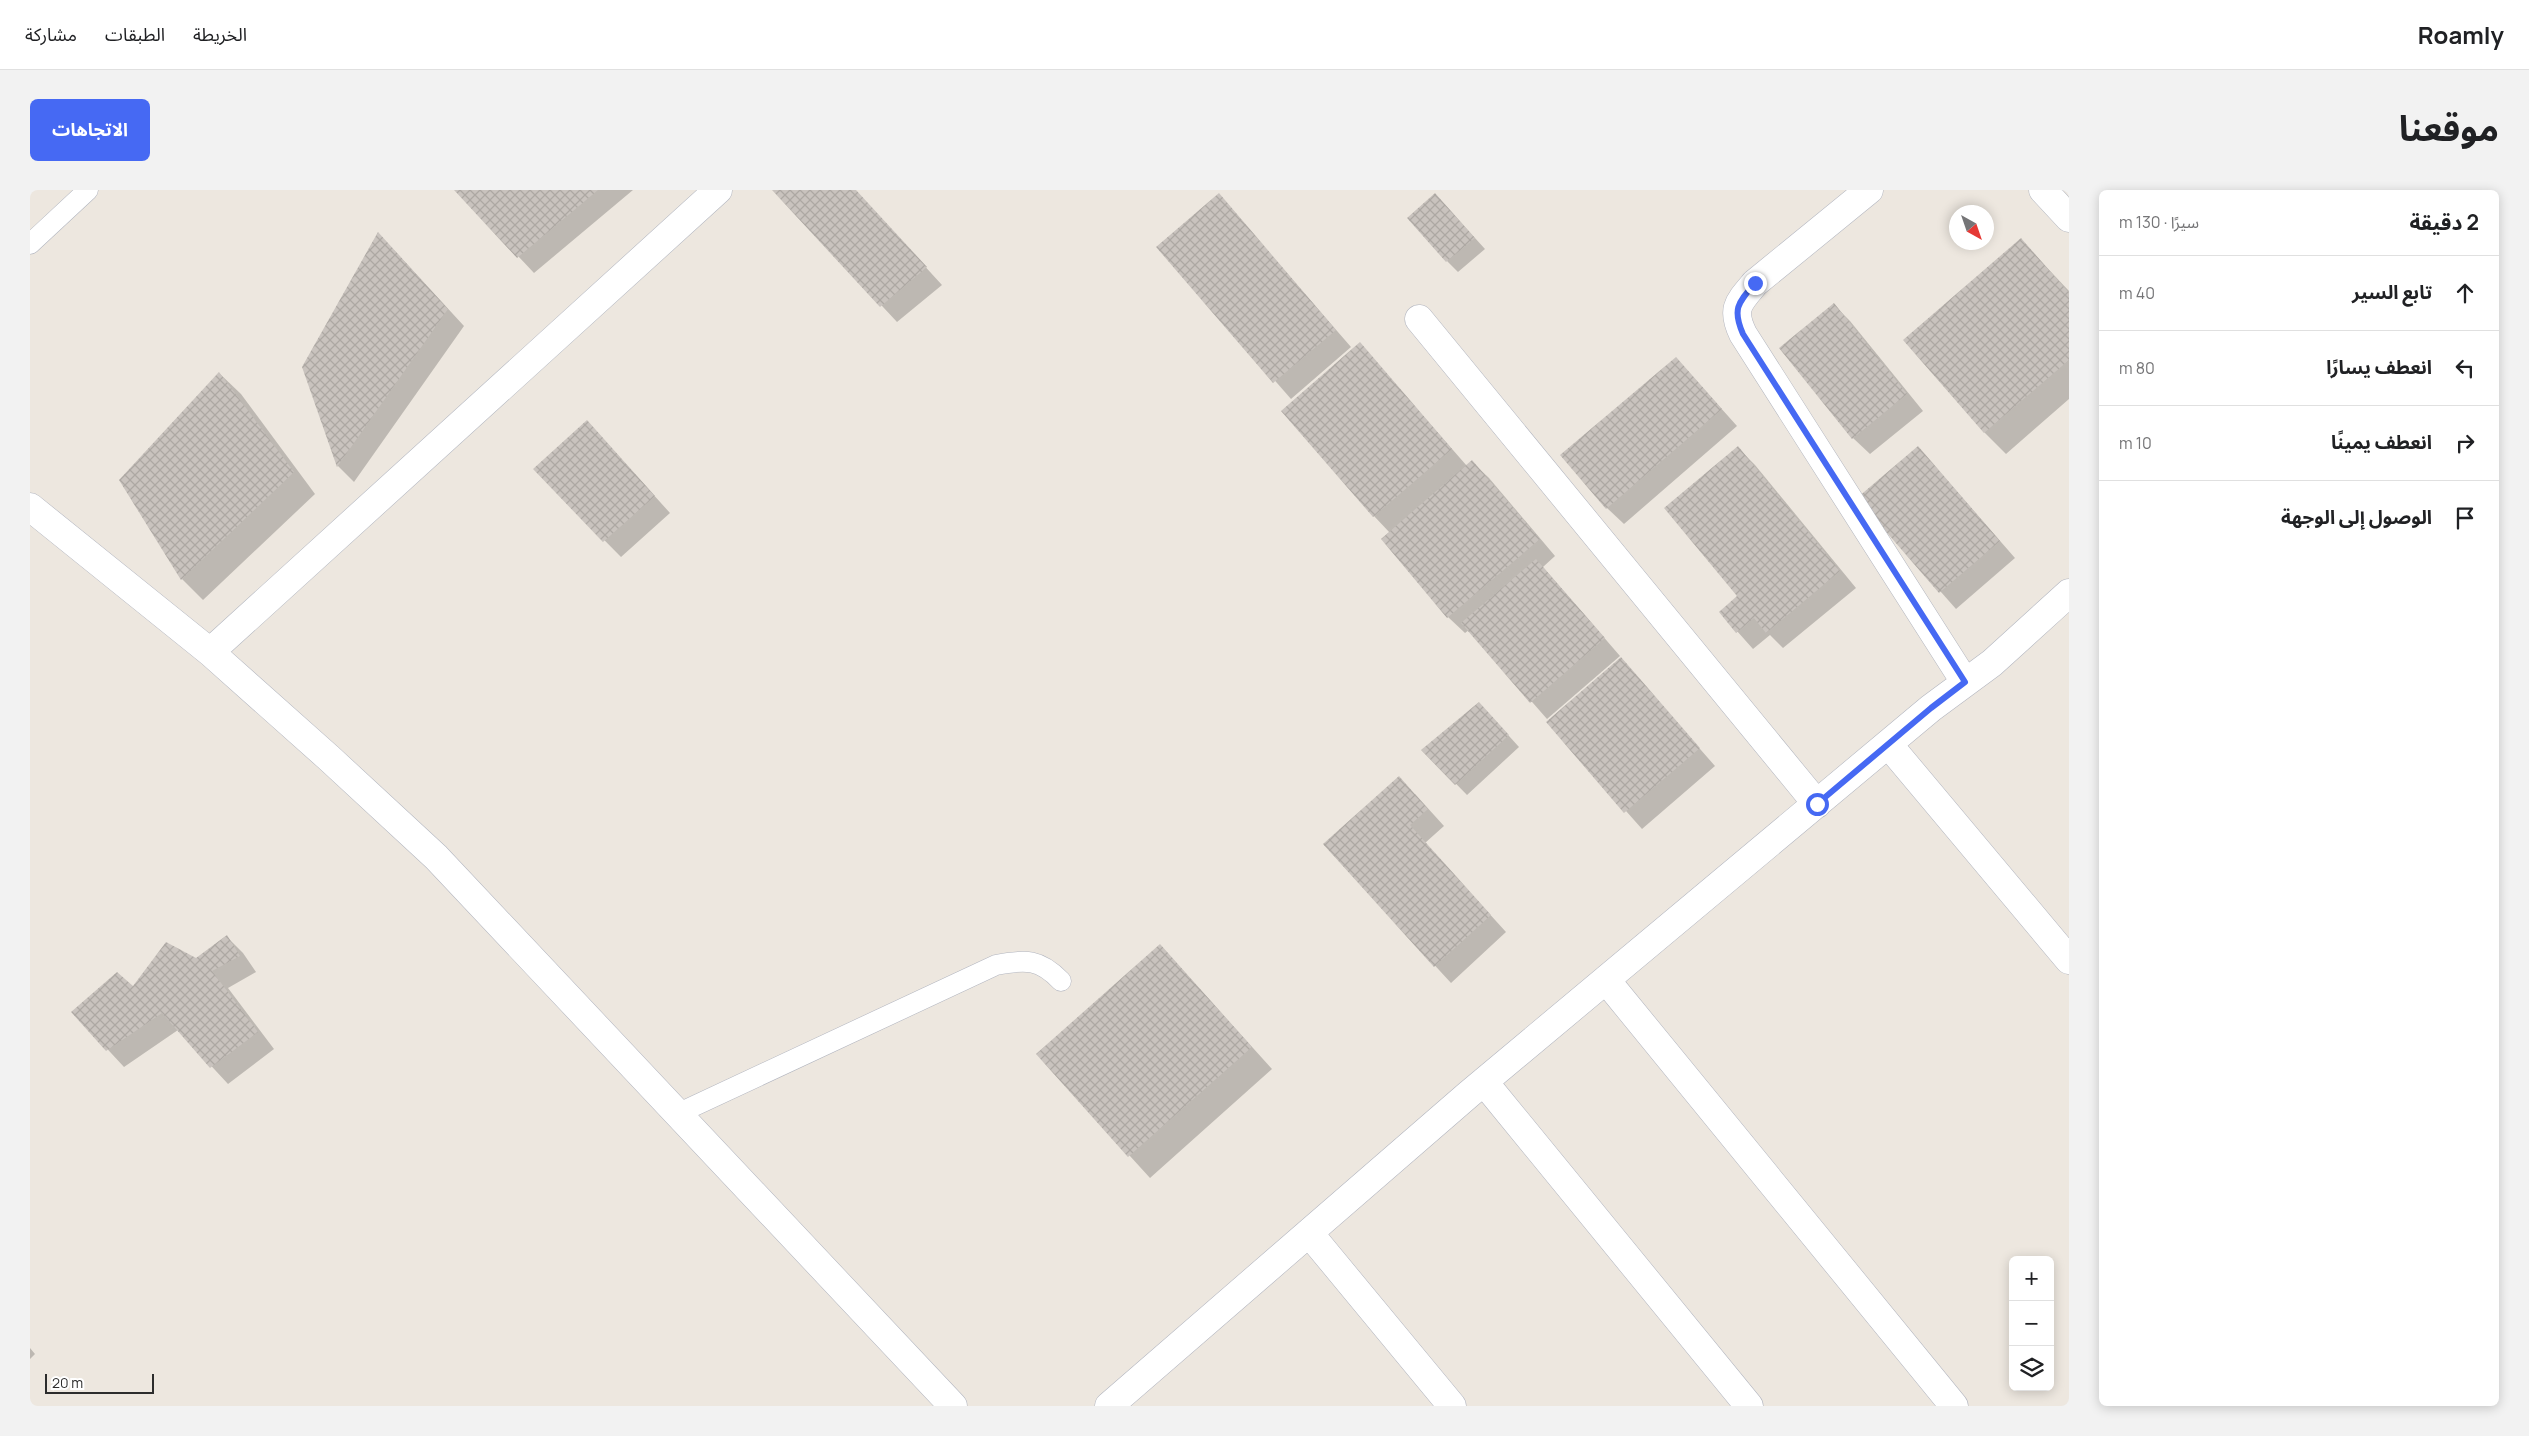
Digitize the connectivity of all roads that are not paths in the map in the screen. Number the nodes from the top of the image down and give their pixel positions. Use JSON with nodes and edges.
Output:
{"nodes":[{"id":1,"x":88,"y":190,"type":"edge"},
{"id":2,"x":718,"y":190,"type":"edge"},
{"id":3,"x":1869,"y":190,"type":"edge"},
{"id":4,"x":2043,"y":190,"type":"edge"},
{"id":5,"x":2069,"y":218,"type":"edge"},
{"id":6,"x":30,"y":244,"type":"edge"},
{"id":7,"x":1419,"y":319,"type":"dead end"},
{"id":8,"x":30,"y":507,"type":"edge"},
{"id":9,"x":2069,"y":592,"type":"edge"},
{"id":10,"x":210,"y":652,"type":"junction"},
{"id":11,"x":1965,"y":682,"type":"junction"},
{"id":12,"x":1888,"y":744,"type":"junction"},
{"id":13,"x":1817,"y":804,"type":"junction"},
{"id":14,"x":2069,"y":960,"type":"edge"},
{"id":15,"x":1606,"y":980,"type":"junction"},
{"id":16,"x":1062,"y":981,"type":"dead end"},
{"id":17,"x":1484,"y":1082,"type":"junction"},
{"id":18,"x":677,"y":1114,"type":"junction"},
{"id":19,"x":1309,"y":1233,"type":"junction"},
{"id":20,"x":1950,"y":1405,"type":"edge"},
{"id":21,"x":953,"y":1406,"type":"edge"},
{"id":22,"x":1109,"y":1406,"type":"edge"},
{"id":23,"x":1452,"y":1406,"type":"edge"},
{"id":24,"x":1749,"y":1406,"type":"edge"}],
"edges":[{"from":1,"to":6,"type":"lane"},
{"from":2,"to":10,"type":"street"},
{"from":3,"to":11,"type":"street"},
{"from":4,"to":5,"type":"street"},
{"from":7,"to":13,"type":"street"},
{"from":8,"to":10,"type":"street"},
{"from":9,"to":11,"type":"street"},
{"from":10,"to":18,"type":"street"},
{"from":11,"to":12,"type":"street"},
{"from":12,"to":13,"type":"street"},
{"from":12,"to":14,"type":"street"},
{"from":13,"to":15,"type":"street"},
{"from":15,"to":17,"type":"street"},
{"from":15,"to":20,"type":"street"},
{"from":16,"to":18,"type":"lane"},
{"from":17,"to":19,"type":"street"},
{"from":17,"to":24,"type":"street"},
{"from":18,"to":21,"type":"street"},
{"from":19,"to":22,"type":"street"},
{"from":19,"to":23,"type":"street"}]}
